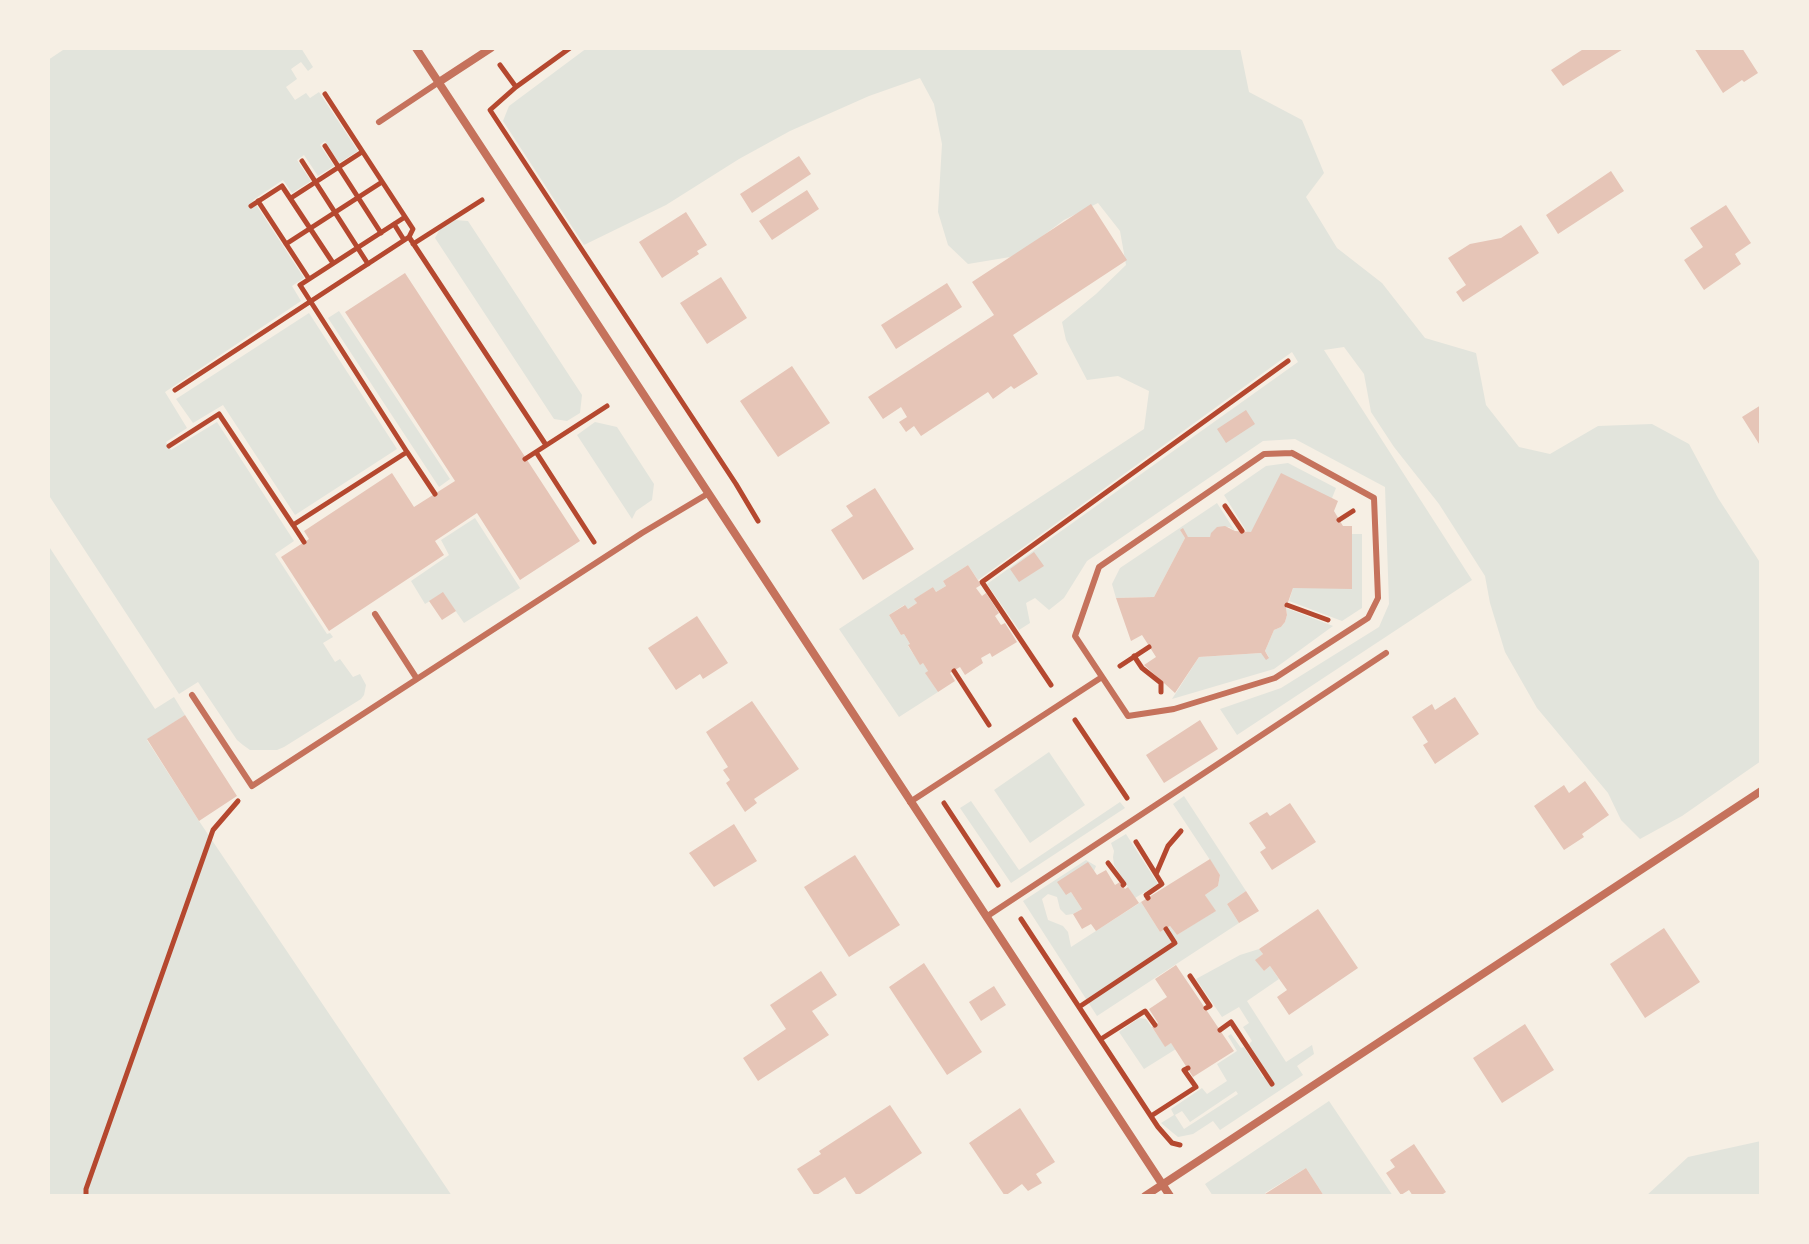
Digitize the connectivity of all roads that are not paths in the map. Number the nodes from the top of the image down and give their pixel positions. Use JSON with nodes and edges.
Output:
{"nodes":[{"id":1,"x":416,"y":48,"type":"edge"},
{"id":2,"x":491,"y":48,"type":"edge"},
{"id":3,"x":439,"y":82,"type":"junction"},
{"id":4,"x":379,"y":122,"type":"dead end"},
{"id":5,"x":709,"y":493,"type":"junction"},
{"id":6,"x":375,"y":614,"type":"dead end"},
{"id":7,"x":1386,"y":653,"type":"dead end"},
{"id":8,"x":1102,"y":677,"type":"junction"},
{"id":9,"x":417,"y":679,"type":"junction"},
{"id":10,"x":192,"y":695,"type":"dead end"},
{"id":11,"x":1761,"y":791,"type":"edge"},
{"id":12,"x":910,"y":802,"type":"junction"},
{"id":13,"x":986,"y":917,"type":"junction"},
{"id":14,"x":1163,"y":1185,"type":"junction"},
{"id":15,"x":1145,"y":1196,"type":"edge"},
{"id":16,"x":1170,"y":1196,"type":"edge"}],
"edges":[{"from":1,"to":3,"type":"street"},
{"from":2,"to":3,"type":"street"},
{"from":3,"to":4,"type":"lane"},
{"from":3,"to":5,"type":"street"},
{"from":5,"to":9,"type":"lane"},
{"from":5,"to":12,"type":"street"},
{"from":6,"to":9,"type":"lane"},
{"from":7,"to":13,"type":"lane"},
{"from":8,"to":8,"type":"lane"},
{"from":8,"to":12,"type":"lane"},
{"from":9,"to":10,"type":"lane"},
{"from":11,"to":14,"type":"street"},
{"from":12,"to":13,"type":"street"},
{"from":13,"to":14,"type":"street"},
{"from":14,"to":15,"type":"street"},
{"from":14,"to":16,"type":"street"}]}
